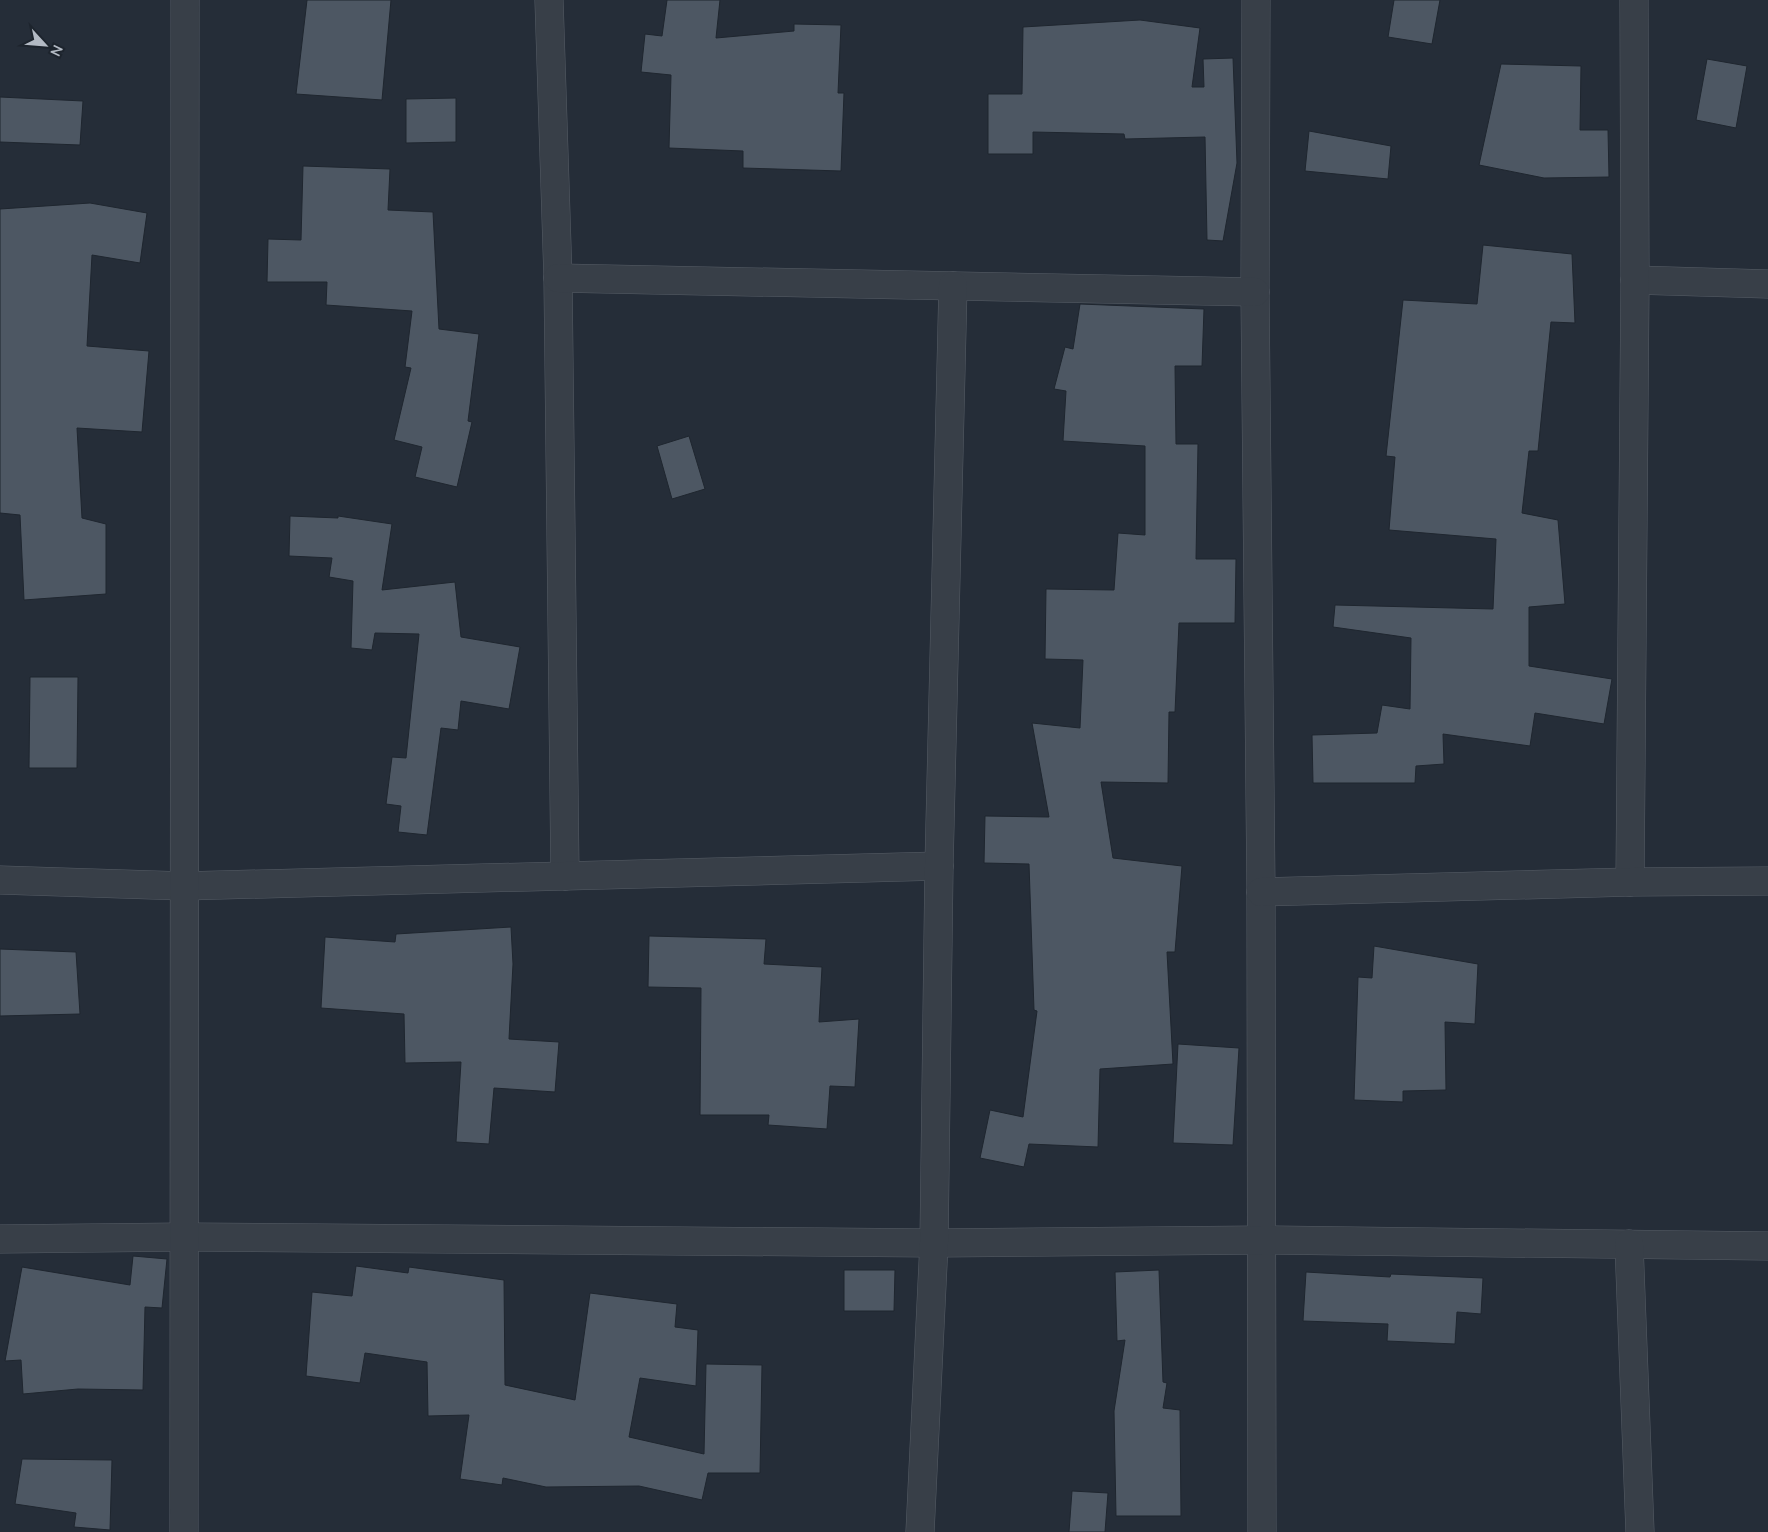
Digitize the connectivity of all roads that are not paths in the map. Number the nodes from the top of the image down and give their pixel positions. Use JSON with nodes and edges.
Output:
{"nodes":[{"id":1,"x":185,"y":0,"type":"edge"},
{"id":2,"x":549,"y":0,"type":"edge"},
{"id":3,"x":1256,"y":0,"type":"edge"},
{"id":4,"x":1634,"y":0,"type":"edge"},
{"id":5,"x":558,"y":278,"type":"junction"},
{"id":6,"x":1635,"y":280,"type":"junction"},
{"id":7,"x":1768,"y":284,"type":"edge"},
{"id":8,"x":953,"y":286,"type":"junction"},
{"id":9,"x":1254,"y":292,"type":"junction"},
{"id":10,"x":939,"y":866,"type":"junction"},
{"id":11,"x":565,"y":876,"type":"junction"},
{"id":12,"x":0,"y":880,"type":"edge"},
{"id":13,"x":1768,"y":881,"type":"edge"},
{"id":14,"x":1630,"y":882,"type":"junction"},
{"id":15,"x":184,"y":886,"type":"junction"},
{"id":16,"x":1261,"y":892,"type":"junction"},
{"id":17,"x":184,"y":1237,"type":"junction"},
{"id":18,"x":0,"y":1239,"type":"edge"},
{"id":19,"x":1262,"y":1240,"type":"junction"},
{"id":20,"x":934,"y":1243,"type":"junction"},
{"id":21,"x":1629,"y":1244,"type":"junction"},
{"id":22,"x":1768,"y":1246,"type":"edge"},
{"id":23,"x":184,"y":1532,"type":"edge"},
{"id":24,"x":920,"y":1532,"type":"edge"},
{"id":25,"x":1262,"y":1532,"type":"edge"},
{"id":26,"x":1640,"y":1532,"type":"edge"}],
"edges":[{"from":1,"to":15,"type":"street"},
{"from":2,"to":5,"type":"street"},
{"from":3,"to":9,"type":"street"},
{"from":4,"to":6,"type":"street"},
{"from":5,"to":8,"type":"street"},
{"from":5,"to":11,"type":"street"},
{"from":6,"to":7,"type":"street"},
{"from":6,"to":14,"type":"street"},
{"from":8,"to":9,"type":"street"},
{"from":8,"to":10,"type":"street"},
{"from":9,"to":16,"type":"street"},
{"from":10,"to":11,"type":"street"},
{"from":10,"to":20,"type":"street"},
{"from":11,"to":15,"type":"street"},
{"from":12,"to":15,"type":"street"},
{"from":13,"to":14,"type":"street"},
{"from":14,"to":16,"type":"street"},
{"from":15,"to":17,"type":"street"},
{"from":16,"to":19,"type":"street"},
{"from":17,"to":18,"type":"street"},
{"from":17,"to":20,"type":"street"},
{"from":17,"to":23,"type":"street"},
{"from":19,"to":20,"type":"street"},
{"from":19,"to":21,"type":"street"},
{"from":19,"to":25,"type":"street"},
{"from":20,"to":24,"type":"street"},
{"from":21,"to":22,"type":"street"},
{"from":21,"to":26,"type":"street"}]}
